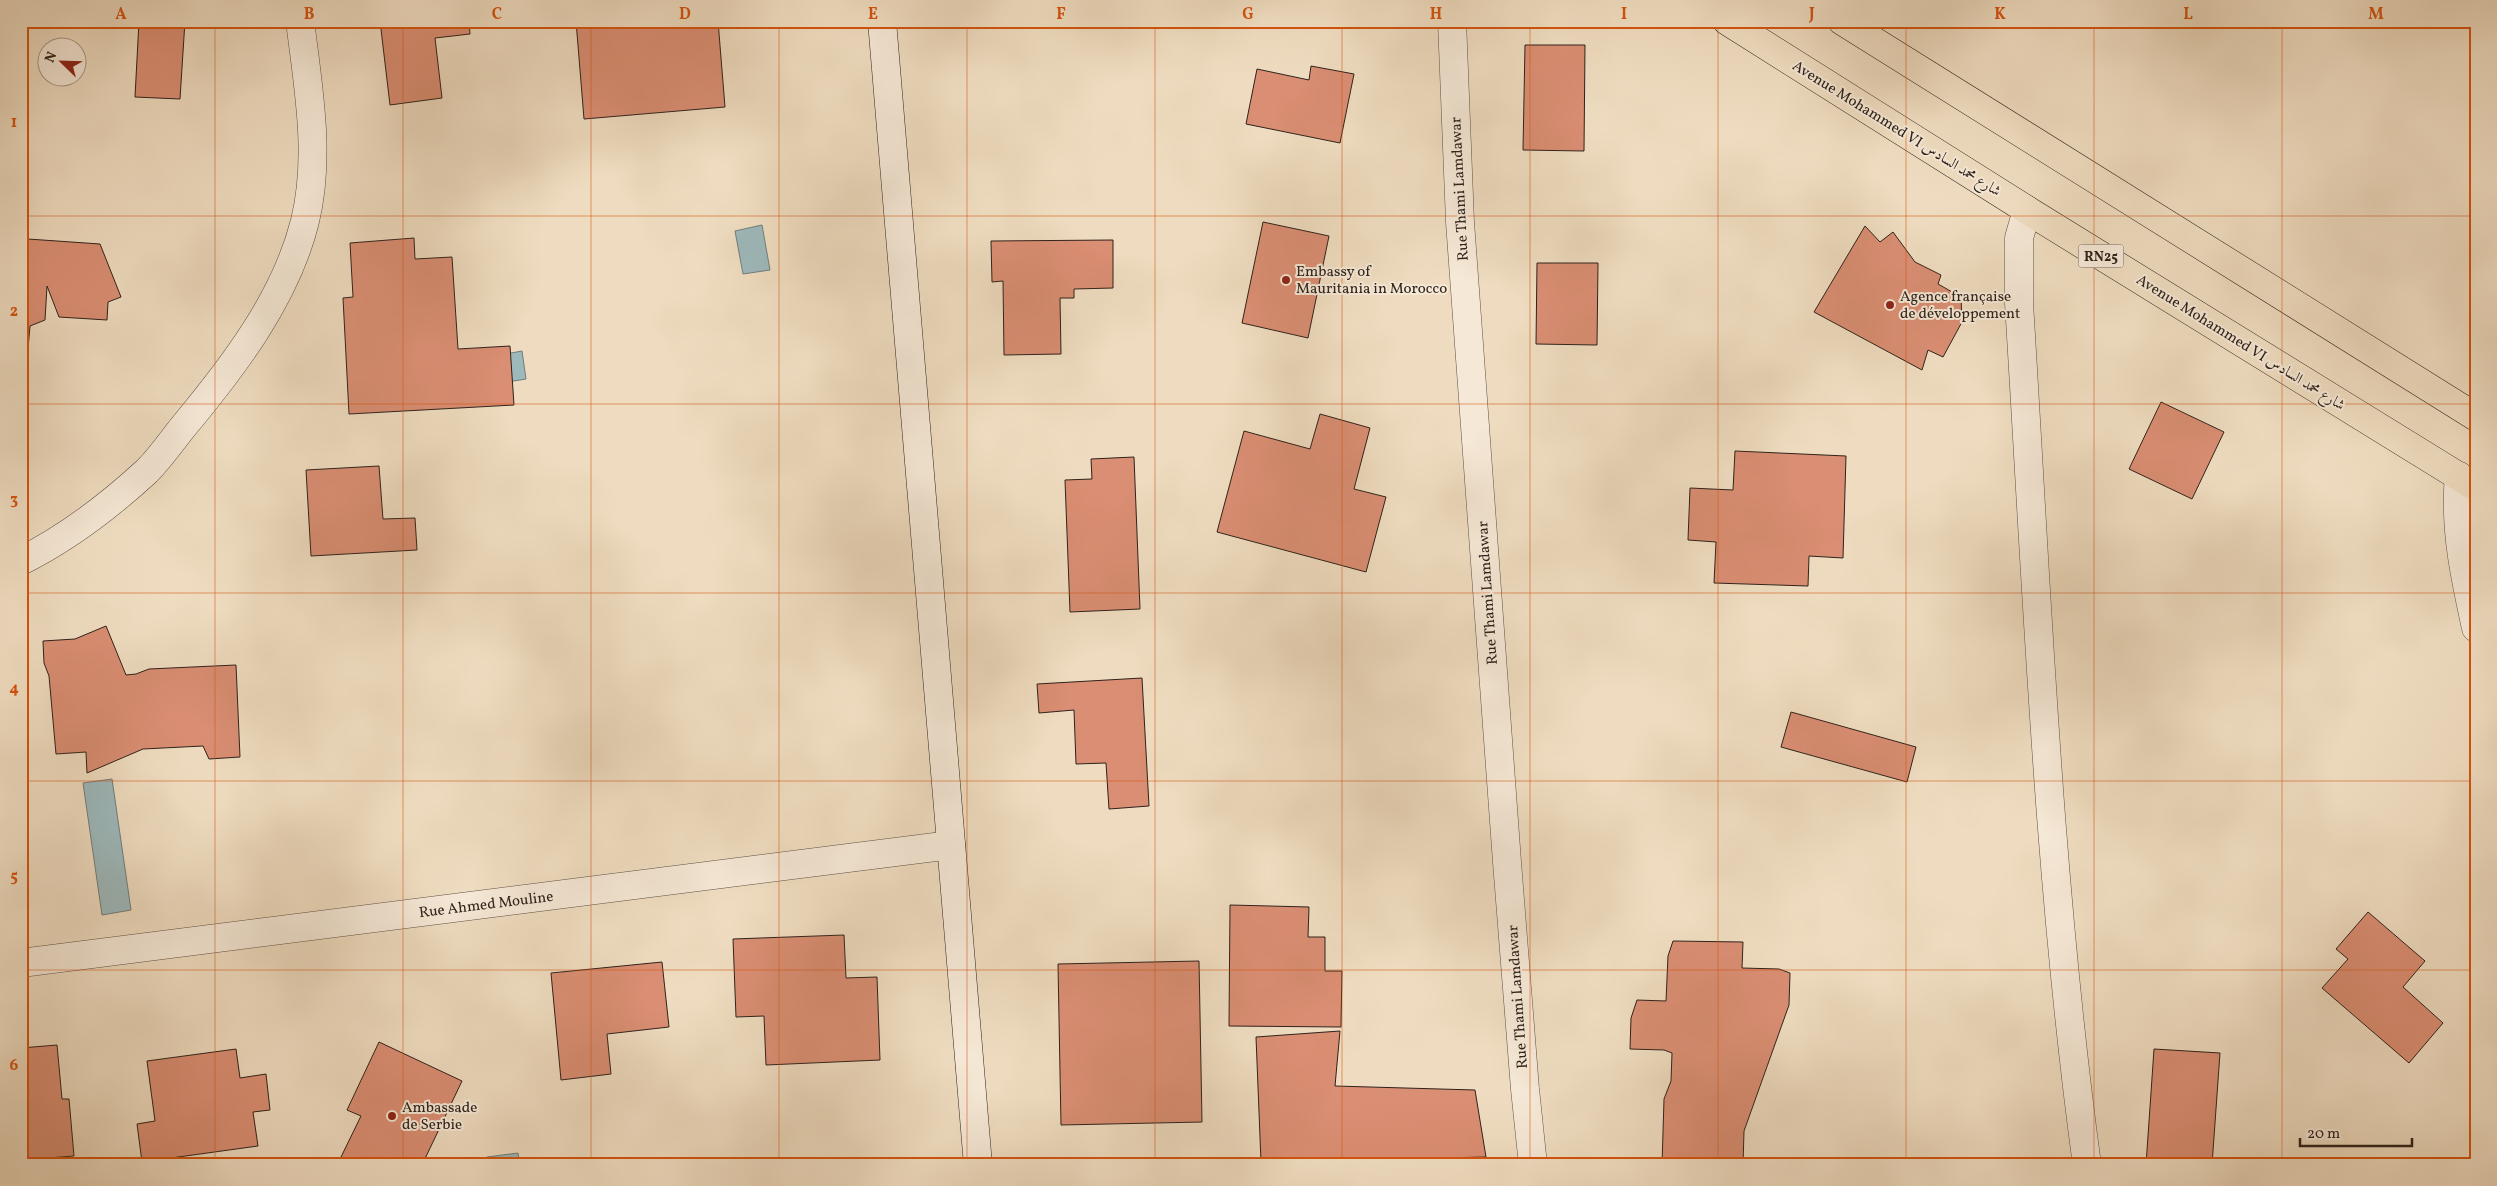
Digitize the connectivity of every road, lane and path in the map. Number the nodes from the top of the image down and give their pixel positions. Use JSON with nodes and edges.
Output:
{"nodes":[{"id":1,"x":300,"y":21,"type":"edge"},
{"id":2,"x":882,"y":21,"type":"edge"},
{"id":3,"x":1452,"y":21,"type":"edge"},
{"id":4,"x":1727,"y":21,"type":"edge"},
{"id":5,"x":1842,"y":21,"type":"edge"},
{"id":6,"x":2027,"y":210,"type":"junction"},
{"id":7,"x":2476,"y":417,"type":"edge"},
{"id":8,"x":2467,"y":481,"type":"edge"},
{"id":9,"x":21,"y":561,"type":"edge"},
{"id":10,"x":2476,"y":628,"type":"edge"},
{"id":11,"x":951,"y":845,"type":"junction"},
{"id":12,"x":21,"y":963,"type":"edge"},
{"id":13,"x":978,"y":1165,"type":"edge"},
{"id":14,"x":1533,"y":1165,"type":"edge"},
{"id":15,"x":2087,"y":1165,"type":"edge"}],
"edges":[{"from":1,"to":9,"type":"street"},
{"from":2,"to":11,"type":"street"},
{"from":3,"to":14,"type":"street","name":"Rue Thami Lamdawar"},
{"from":4,"to":6,"type":"main road","name":"Avenue Mohammed VI شارع محمد السادس","number":"RN25"},
{"from":5,"to":7,"type":"main road"},
{"from":6,"to":8,"type":"main road","name":"Avenue Mohammed VI شارع محمد السادس","number":"RN25"},
{"from":6,"to":15,"type":"street"},
{"from":8,"to":10,"type":"street"},
{"from":11,"to":12,"type":"street","name":"Rue Ahmed Mouline"},
{"from":11,"to":13,"type":"street"}]}
